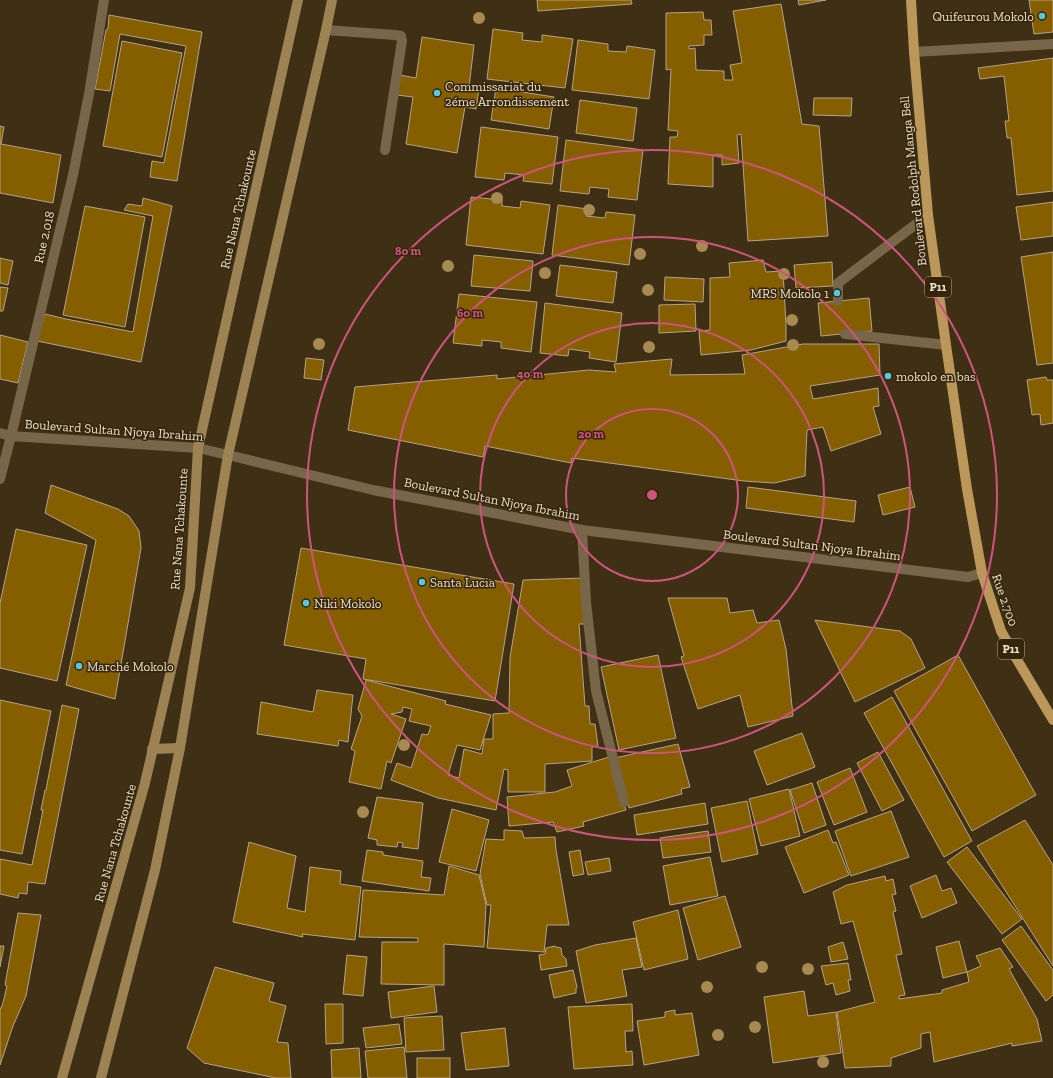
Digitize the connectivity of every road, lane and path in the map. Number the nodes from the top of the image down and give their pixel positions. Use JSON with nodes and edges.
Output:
{"nodes":[{"id":1,"x":104,"y":0,"type":"edge"},
{"id":2,"x":298,"y":0,"type":"edge"},
{"id":3,"x":332,"y":0,"type":"edge"},
{"id":4,"x":911,"y":0,"type":"edge"},
{"id":5,"x":326,"y":30,"type":"junction"},
{"id":6,"x":1053,"y":44,"type":"edge"},
{"id":7,"x":914,"y":52,"type":"junction"},
{"id":8,"x":384,"y":150,"type":"dead end"},
{"id":9,"x":928,"y":215,"type":"junction"},
{"id":10,"x":838,"y":301,"type":"dead end"},
{"id":11,"x":845,"y":334,"type":"dead end"},
{"id":12,"x":946,"y":346,"type":"junction"},
{"id":13,"x":0,"y":433,"type":"edge"},
{"id":14,"x":11,"y":436,"type":"junction"},
{"id":15,"x":198,"y":448,"type":"junction"},
{"id":16,"x":228,"y":456,"type":"junction"},
{"id":17,"x":0,"y":479,"type":"edge"},
{"id":18,"x":582,"y":530,"type":"junction"},
{"id":19,"x":982,"y":573,"type":"junction"},
{"id":20,"x":1053,"y":720,"type":"edge"},
{"id":21,"x":180,"y":748,"type":"junction"},
{"id":22,"x":152,"y":749,"type":"junction"},
{"id":23,"x":624,"y":802,"type":"dead end"},
{"id":24,"x":62,"y":1078,"type":"edge"},
{"id":25,"x":101,"y":1078,"type":"edge"}],
"edges":[{"from":1,"to":14,"type":"street","name":"Rue 2.018"},
{"from":2,"to":15,"type":"main road","name":"Rue Nana Tchakounte"},
{"from":3,"to":5,"type":"main road"},
{"from":4,"to":7,"type":"main road","name":"Boulevard Rodolph Manga Bell","number":"P11"},
{"from":5,"to":8,"type":"street"},
{"from":5,"to":16,"type":"main road"},
{"from":6,"to":7,"type":"street"},
{"from":7,"to":9,"type":"main road","name":"Boulevard Rodolph Manga Bell","number":"P11"},
{"from":9,"to":10,"type":"street"},
{"from":9,"to":12,"type":"main road","name":"Boulevard Rodolph Manga Bell","number":"P11"},
{"from":11,"to":12,"type":"street"},
{"from":12,"to":19,"type":"main road","name":"Boulevard Rodolph Manga Bell","number":"P11"},
{"from":13,"to":14,"type":"street","name":"Boulevard Sultan Njoya Ibrahim"},
{"from":14,"to":15,"type":"street","name":"Boulevard Sultan Njoya Ibrahim"},
{"from":14,"to":17,"type":"street","name":"Rue 2.018"},
{"from":15,"to":16,"type":"street","name":"Boulevard Sultan Njoya Ibrahim"},
{"from":15,"to":22,"type":"main road","name":"Rue Nana Tchakounte"},
{"from":16,"to":18,"type":"street","name":"Boulevard Sultan Njoya Ibrahim"},
{"from":16,"to":21,"type":"main road"},
{"from":18,"to":19,"type":"street","name":"Boulevard Sultan Njoya Ibrahim"},
{"from":18,"to":23,"type":"street"},
{"from":19,"to":20,"type":"main road","name":"Rue 2.700","number":"P11"},
{"from":21,"to":22,"type":"main road"},
{"from":21,"to":25,"type":"main road"},
{"from":22,"to":24,"type":"main road","name":"Rue Nana Tchakounte"}]}
